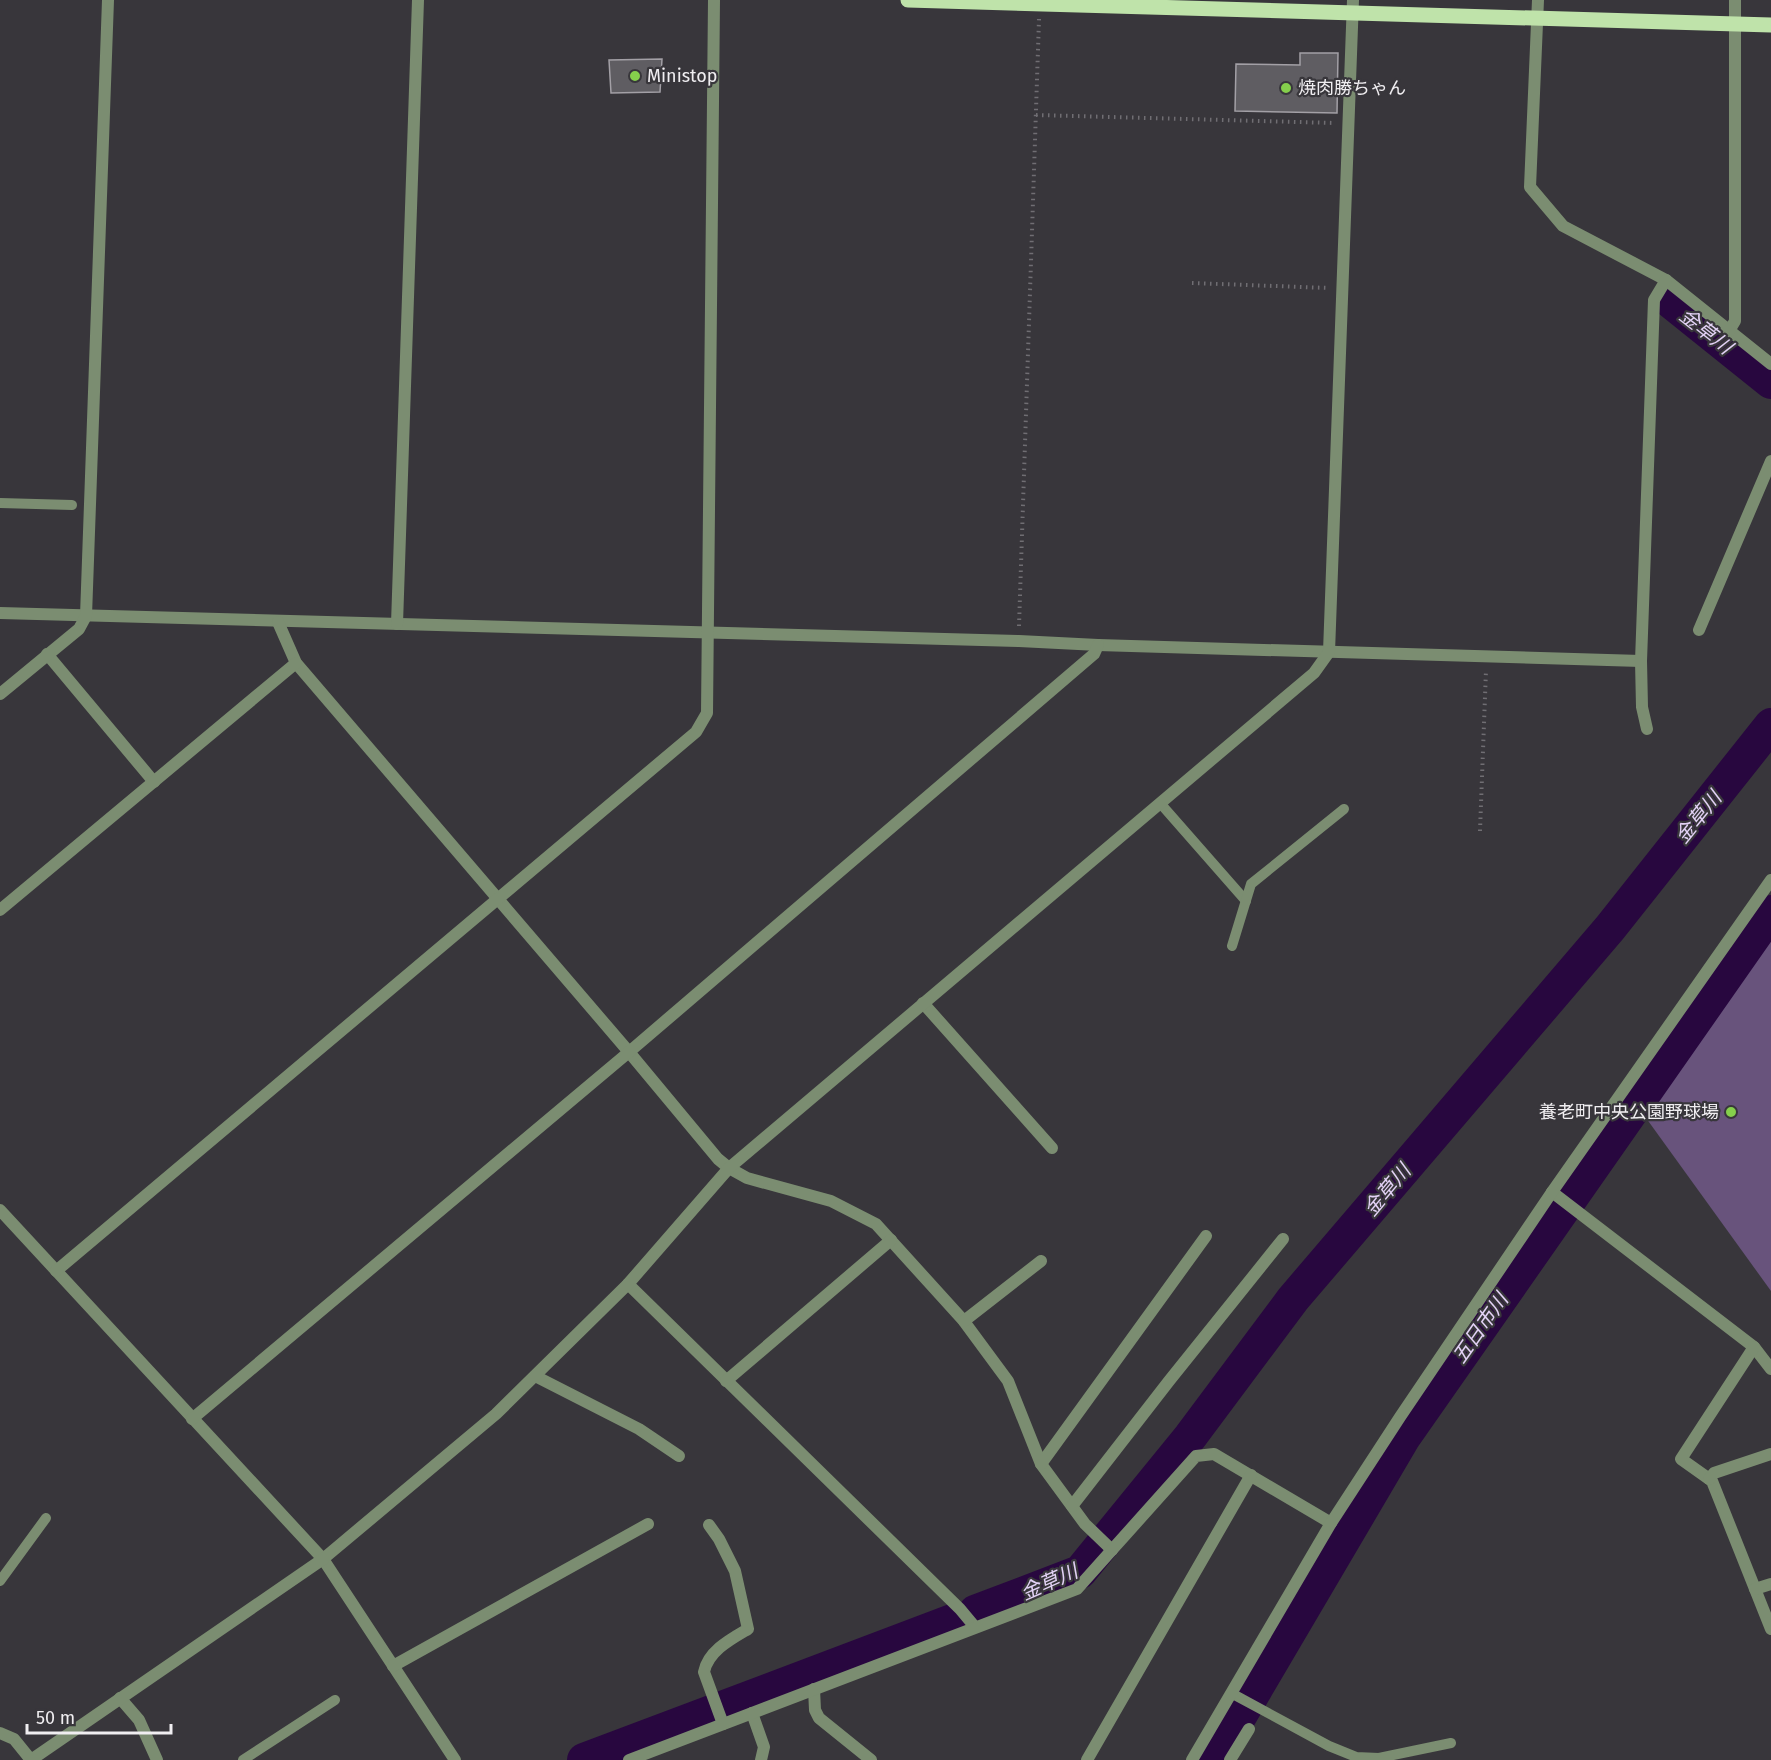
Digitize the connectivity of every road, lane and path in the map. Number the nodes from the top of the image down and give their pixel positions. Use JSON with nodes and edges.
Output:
{"nodes":[{"id":1,"x":108,"y":0,"type":"edge"},
{"id":2,"x":418,"y":0,"type":"edge"},
{"id":3,"x":714,"y":0,"type":"edge"},
{"id":4,"x":908,"y":0,"type":"edge"},
{"id":5,"x":1538,"y":0,"type":"edge"},
{"id":6,"x":1735,"y":0,"type":"edge"},
{"id":7,"x":1040,"y":4,"type":"junction"},
{"id":8,"x":1352,"y":6,"type":"edge"},
{"id":9,"x":1537,"y":18,"type":"junction"},
{"id":10,"x":1735,"y":24,"type":"junction"},
{"id":11,"x":1771,"y":25,"type":"edge"},
{"id":12,"x":1036,"y":114,"type":"junction"},
{"id":13,"x":1348,"y":123,"type":"junction"},
{"id":14,"x":1666,"y":280,"type":"junction"},
{"id":15,"x":1192,"y":283,"type":"dead end"},
{"id":16,"x":1342,"y":289,"type":"junction"},
{"id":17,"x":1730,"y":331,"type":"junction"},
{"id":18,"x":1771,"y":364,"type":"edge"},
{"id":19,"x":1771,"y":461,"type":"edge"},
{"id":20,"x":0,"y":503,"type":"edge"},
{"id":21,"x":72,"y":505,"type":"dead end"},
{"id":22,"x":0,"y":613,"type":"edge"},
{"id":23,"x":86,"y":616,"type":"junction"},
{"id":24,"x":278,"y":622,"type":"junction"},
{"id":25,"x":397,"y":624,"type":"junction"},
{"id":26,"x":1699,"y":630,"type":"dead end"},
{"id":27,"x":708,"y":632,"type":"junction"},
{"id":28,"x":1018,"y":641,"type":"junction"},
{"id":29,"x":1098,"y":645,"type":"junction"},
{"id":30,"x":1329,"y":652,"type":"junction"},
{"id":31,"x":47,"y":654,"type":"junction"},
{"id":32,"x":1486,"y":657,"type":"junction"},
{"id":33,"x":1641,"y":661,"type":"junction"},
{"id":34,"x":296,"y":663,"type":"junction"},
{"id":35,"x":0,"y":693,"type":"edge"},
{"id":36,"x":1647,"y":729,"type":"dead end"},
{"id":37,"x":154,"y":782,"type":"junction"},
{"id":38,"x":1160,"y":803,"type":"junction"},
{"id":39,"x":1344,"y":809,"type":"dead end"},
{"id":40,"x":1480,"y":831,"type":"dead end"},
{"id":41,"x":1771,"y":880,"type":"edge"},
{"id":42,"x":498,"y":898,"type":"junction"},
{"id":43,"x":1246,"y":901,"type":"junction"},
{"id":44,"x":0,"y":910,"type":"edge"},
{"id":45,"x":1232,"y":946,"type":"dead end"},
{"id":46,"x":923,"y":1003,"type":"junction"},
{"id":47,"x":629,"y":1052,"type":"junction"},
{"id":48,"x":1052,"y":1148,"type":"dead end"},
{"id":49,"x":729,"y":1168,"type":"junction"},
{"id":50,"x":1552,"y":1192,"type":"junction"},
{"id":51,"x":3,"y":1218,"type":"edge"},
{"id":52,"x":1206,"y":1236,"type":"dead end"},
{"id":53,"x":1283,"y":1239,"type":"dead end"},
{"id":54,"x":891,"y":1240,"type":"junction"},
{"id":55,"x":1041,"y":1261,"type":"dead end"},
{"id":56,"x":56,"y":1272,"type":"junction"},
{"id":57,"x":628,"y":1284,"type":"junction"},
{"id":58,"x":964,"y":1321,"type":"junction"},
{"id":59,"x":1754,"y":1347,"type":"junction"},
{"id":60,"x":1771,"y":1369,"type":"edge"},
{"id":61,"x":535,"y":1376,"type":"junction"},
{"id":62,"x":726,"y":1381,"type":"junction"},
{"id":63,"x":192,"y":1419,"type":"junction"},
{"id":64,"x":1771,"y":1454,"type":"edge"},
{"id":65,"x":679,"y":1456,"type":"dead end"},
{"id":66,"x":1041,"y":1464,"type":"junction"},
{"id":67,"x":1251,"y":1475,"type":"junction"},
{"id":68,"x":1709,"y":1479,"type":"junction"},
{"id":69,"x":1072,"y":1506,"type":"junction"},
{"id":70,"x":46,"y":1518,"type":"dead end"},
{"id":71,"x":1331,"y":1523,"type":"junction"},
{"id":72,"x":648,"y":1524,"type":"dead end"},
{"id":73,"x":709,"y":1526,"type":"dead end"},
{"id":74,"x":1109,"y":1548,"type":"junction"},
{"id":75,"x":322,"y":1559,"type":"junction"},
{"id":76,"x":0,"y":1581,"type":"edge"},
{"id":77,"x":1771,"y":1584,"type":"edge"},
{"id":78,"x":1755,"y":1589,"type":"junction"},
{"id":79,"x":975,"y":1627,"type":"junction"},
{"id":80,"x":1771,"y":1629,"type":"edge"},
{"id":81,"x":393,"y":1666,"type":"junction"},
{"id":82,"x":814,"y":1689,"type":"junction"},
{"id":83,"x":1231,"y":1693,"type":"junction"},
{"id":84,"x":120,"y":1698,"type":"junction"},
{"id":85,"x":335,"y":1700,"type":"dead end"},
{"id":86,"x":752,"y":1713,"type":"junction"},
{"id":87,"x":719,"y":1714,"type":"junction"},
{"id":88,"x":1249,"y":1729,"type":"dead end"},
{"id":89,"x":0,"y":1733,"type":"edge"},
{"id":90,"x":1451,"y":1743,"type":"dead end"},
{"id":91,"x":47,"y":1755,"type":"edge"},
{"id":92,"x":157,"y":1760,"type":"edge"},
{"id":93,"x":243,"y":1760,"type":"edge"},
{"id":94,"x":455,"y":1760,"type":"edge"},
{"id":95,"x":630,"y":1760,"type":"edge"},
{"id":96,"x":761,"y":1760,"type":"edge"},
{"id":97,"x":871,"y":1760,"type":"edge"},
{"id":98,"x":1088,"y":1760,"type":"edge"},
{"id":99,"x":1192,"y":1760,"type":"edge"},
{"id":100,"x":1230,"y":1760,"type":"edge"}],
"edges":[{"from":1,"to":23,"type":"street"},
{"from":2,"to":25,"type":"street"},
{"from":3,"to":27,"type":"street"},
{"from":4,"to":7,"type":"main road"},
{"from":5,"to":9,"type":"street"},
{"from":6,"to":10,"type":"street"},
{"from":7,"to":8,"type":"main road"},
{"from":7,"to":12,"type":"path"},
{"from":8,"to":9,"type":"main road"},
{"from":8,"to":13,"type":"street"},
{"from":9,"to":10,"type":"main road"},
{"from":9,"to":14,"type":"street"},
{"from":10,"to":11,"type":"main road"},
{"from":10,"to":17,"type":"street"},
{"from":12,"to":13,"type":"path"},
{"from":12,"to":28,"type":"path"},
{"from":13,"to":16,"type":"street"},
{"from":14,"to":17,"type":"street"},
{"from":14,"to":33,"type":"street"},
{"from":15,"to":16,"type":"path"},
{"from":16,"to":30,"type":"street"},
{"from":17,"to":18,"type":"street"},
{"from":19,"to":26,"type":"street"},
{"from":20,"to":21,"type":"lane"},
{"from":22,"to":23,"type":"street"},
{"from":23,"to":24,"type":"street"},
{"from":23,"to":31,"type":"street"},
{"from":24,"to":25,"type":"street"},
{"from":24,"to":34,"type":"street"},
{"from":25,"to":27,"type":"street"},
{"from":27,"to":28,"type":"street"},
{"from":27,"to":42,"type":"street"},
{"from":28,"to":29,"type":"street"},
{"from":29,"to":30,"type":"street"},
{"from":29,"to":47,"type":"street"},
{"from":30,"to":32,"type":"street"},
{"from":30,"to":38,"type":"street"},
{"from":31,"to":35,"type":"street"},
{"from":31,"to":37,"type":"street"},
{"from":32,"to":33,"type":"street"},
{"from":32,"to":40,"type":"path"},
{"from":33,"to":36,"type":"street"},
{"from":34,"to":37,"type":"street"},
{"from":34,"to":42,"type":"street"},
{"from":37,"to":44,"type":"street"},
{"from":38,"to":43,"type":"lane"},
{"from":38,"to":46,"type":"street"},
{"from":39,"to":43,"type":"lane"},
{"from":41,"to":50,"type":"street"},
{"from":42,"to":47,"type":"street"},
{"from":42,"to":56,"type":"street"},
{"from":43,"to":45,"type":"lane"},
{"from":46,"to":48,"type":"street"},
{"from":46,"to":49,"type":"street"},
{"from":47,"to":49,"type":"street"},
{"from":47,"to":63,"type":"street"},
{"from":49,"to":54,"type":"street"},
{"from":49,"to":57,"type":"street"},
{"from":50,"to":59,"type":"street"},
{"from":50,"to":71,"type":"street"},
{"from":51,"to":56,"type":"street"},
{"from":52,"to":66,"type":"street"},
{"from":53,"to":69,"type":"street"},
{"from":54,"to":58,"type":"street"},
{"from":54,"to":62,"type":"street"},
{"from":55,"to":58,"type":"street"},
{"from":56,"to":63,"type":"street"},
{"from":57,"to":61,"type":"street"},
{"from":57,"to":62,"type":"street"},
{"from":58,"to":66,"type":"street"},
{"from":59,"to":60,"type":"street"},
{"from":59,"to":68,"type":"street"},
{"from":61,"to":65,"type":"street"},
{"from":61,"to":75,"type":"street"},
{"from":62,"to":79,"type":"street"},
{"from":63,"to":75,"type":"street"},
{"from":64,"to":68,"type":"street"},
{"from":66,"to":69,"type":"street"},
{"from":67,"to":71,"type":"street"},
{"from":67,"to":74,"type":"street"},
{"from":67,"to":98,"type":"street"},
{"from":68,"to":78,"type":"street"},
{"from":69,"to":74,"type":"street"},
{"from":70,"to":76,"type":"lane"},
{"from":71,"to":83,"type":"street"},
{"from":72,"to":81,"type":"street"},
{"from":73,"to":87,"type":"street"},
{"from":74,"to":79,"type":"street"},
{"from":75,"to":81,"type":"street"},
{"from":75,"to":84,"type":"street"},
{"from":77,"to":78,"type":"street"},
{"from":78,"to":80,"type":"street"},
{"from":79,"to":82,"type":"street"},
{"from":81,"to":94,"type":"street"},
{"from":82,"to":86,"type":"street"},
{"from":82,"to":97,"type":"street"},
{"from":83,"to":90,"type":"lane"},
{"from":83,"to":99,"type":"street"},
{"from":84,"to":91,"type":"street"},
{"from":84,"to":92,"type":"street"},
{"from":85,"to":93,"type":"lane"},
{"from":86,"to":87,"type":"street"},
{"from":86,"to":96,"type":"street"},
{"from":87,"to":95,"type":"street"},
{"from":88,"to":100,"type":"street"},
{"from":89,"to":91,"type":"street"}]}
